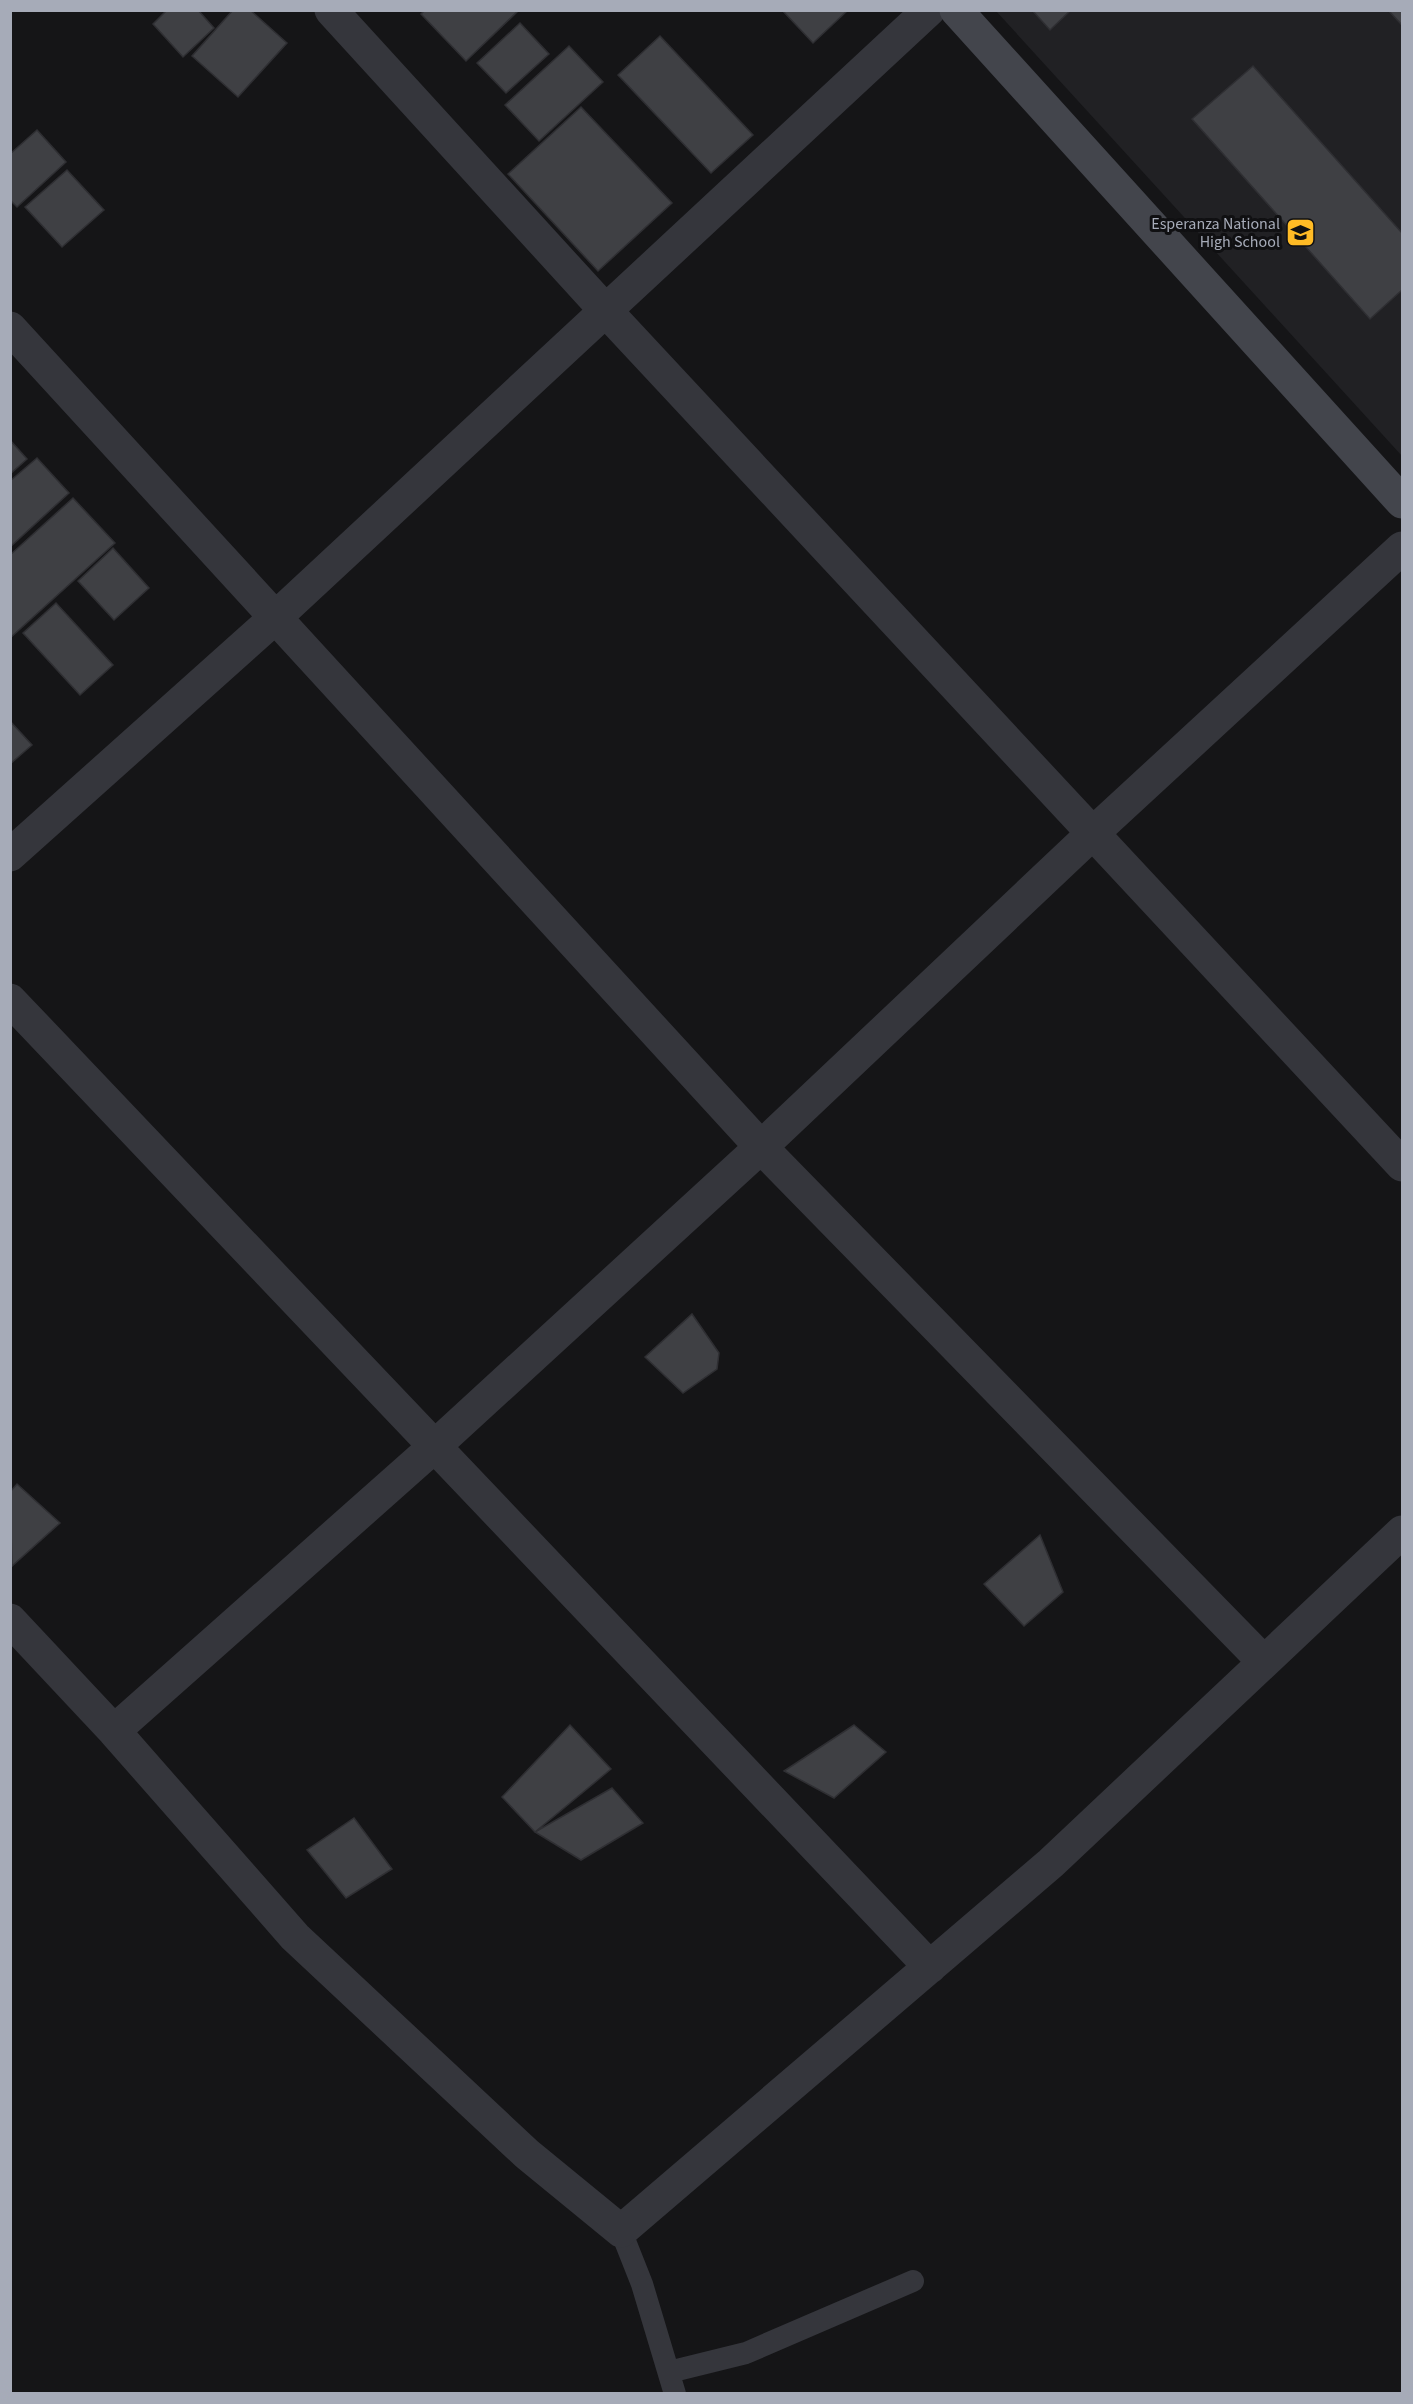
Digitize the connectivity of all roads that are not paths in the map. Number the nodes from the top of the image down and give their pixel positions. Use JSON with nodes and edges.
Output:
{"nodes":[{"id":1,"x":331,"y":10,"type":"edge"},
{"id":2,"x":929,"y":10,"type":"edge"},
{"id":3,"x":956,"y":10,"type":"edge"},
{"id":4,"x":606,"y":310,"type":"junction"},
{"id":5,"x":10,"y":328,"type":"edge"},
{"id":6,"x":1402,"y":502,"type":"edge"},
{"id":7,"x":1402,"y":548,"type":"edge"},
{"id":8,"x":276,"y":617,"type":"junction"},
{"id":9,"x":1094,"y":833,"type":"junction"},
{"id":10,"x":10,"y":855,"type":"edge"},
{"id":11,"x":10,"y":1000,"type":"edge"},
{"id":12,"x":761,"y":1146,"type":"junction"},
{"id":13,"x":1402,"y":1164,"type":"edge"},
{"id":14,"x":435,"y":1446,"type":"junction"},
{"id":15,"x":1402,"y":1532,"type":"edge"},
{"id":16,"x":10,"y":1620,"type":"edge"},
{"id":17,"x":1263,"y":1661,"type":"junction"},
{"id":18,"x":114,"y":1731,"type":"junction"},
{"id":19,"x":930,"y":1967,"type":"junction"},
{"id":20,"x":621,"y":2231,"type":"junction"},
{"id":21,"x":913,"y":2281,"type":"dead end"},
{"id":22,"x":672,"y":2383,"type":"edge"}],
"edges":[{"from":1,"to":4,"type":"street"},
{"from":2,"to":4,"type":"street"},
{"from":3,"to":6,"type":"street"},
{"from":4,"to":8,"type":"street"},
{"from":4,"to":9,"type":"street"},
{"from":5,"to":8,"type":"street"},
{"from":7,"to":9,"type":"street"},
{"from":8,"to":10,"type":"street"},
{"from":8,"to":12,"type":"street"},
{"from":9,"to":12,"type":"street"},
{"from":9,"to":13,"type":"street"},
{"from":11,"to":14,"type":"street"},
{"from":12,"to":14,"type":"street"},
{"from":12,"to":17,"type":"street"},
{"from":14,"to":18,"type":"street"},
{"from":14,"to":19,"type":"street"},
{"from":15,"to":17,"type":"street"},
{"from":16,"to":18,"type":"street"},
{"from":17,"to":19,"type":"street"},
{"from":18,"to":20,"type":"street"},
{"from":19,"to":20,"type":"street"},
{"from":20,"to":22,"type":"lane"},
{"from":21,"to":22,"type":"lane"}]}
